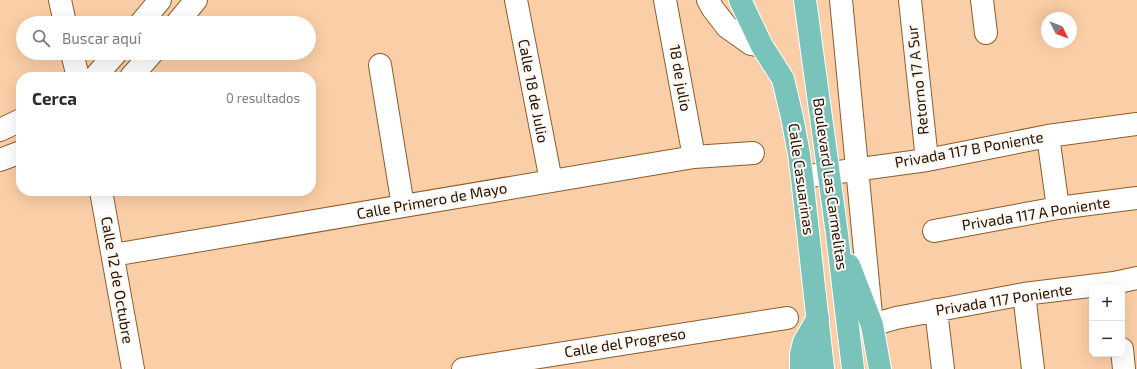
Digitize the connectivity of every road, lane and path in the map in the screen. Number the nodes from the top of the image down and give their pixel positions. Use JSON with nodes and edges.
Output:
{"nodes":[{"id":1,"x":60,"y":0,"type":"edge"},
{"id":2,"x":160,"y":0,"type":"edge"},
{"id":3,"x":196,"y":0,"type":"edge"},
{"id":4,"x":516,"y":0,"type":"edge"},
{"id":5,"x":665,"y":0,"type":"edge"},
{"id":6,"x":708,"y":0,"type":"edge"},
{"id":7,"x":740,"y":0,"type":"edge"},
{"id":8,"x":805,"y":0,"type":"edge"},
{"id":9,"x":841,"y":0,"type":"edge"},
{"id":10,"x":910,"y":0,"type":"edge"},
{"id":11,"x":982,"y":0,"type":"edge"},
{"id":12,"x":63,"y":16,"type":"edge"},
{"id":13,"x":147,"y":16,"type":"edge"},
{"id":14,"x":183,"y":16,"type":"edge"},
{"id":15,"x":986,"y":33,"type":"dead end"},
{"id":16,"x":762,"y":46,"type":"junction"},
{"id":17,"x":74,"y":60,"type":"edge"},
{"id":18,"x":110,"y":60,"type":"edge"},
{"id":19,"x":146,"y":60,"type":"edge"},
{"id":20,"x":380,"y":65,"type":"dead end"},
{"id":21,"x":77,"y":72,"type":"edge"},
{"id":22,"x":100,"y":72,"type":"edge"},
{"id":23,"x":135,"y":72,"type":"edge"},
{"id":24,"x":16,"y":122,"type":"edge"},
{"id":25,"x":1137,"y":124,"type":"edge"},
{"id":26,"x":0,"y":130,"type":"edge"},
{"id":27,"x":1048,"y":136,"type":"junction"},
{"id":28,"x":753,"y":153,"type":"dead end"},
{"id":29,"x":16,"y":154,"type":"edge"},
{"id":30,"x":694,"y":157,"type":"junction"},
{"id":31,"x":0,"y":160,"type":"edge"},
{"id":32,"x":927,"y":160,"type":"junction"},
{"id":33,"x":858,"y":170,"type":"junction"},
{"id":34,"x":828,"y":174,"type":"junction"},
{"id":35,"x":802,"y":177,"type":"junction"},
{"id":36,"x":550,"y":181,"type":"junction"},
{"id":37,"x":102,"y":196,"type":"edge"},
{"id":38,"x":1137,"y":198,"type":"edge"},
{"id":39,"x":403,"y":206,"type":"junction"},
{"id":40,"x":1058,"y":208,"type":"junction"},
{"id":41,"x":934,"y":231,"type":"dead end"},
{"id":42,"x":837,"y":234,"type":"junction"},
{"id":43,"x":113,"y":255,"type":"junction"},
{"id":44,"x":1137,"y":278,"type":"edge"},
{"id":45,"x":1117,"y":285,"type":"edge"},
{"id":46,"x":1089,"y":288,"type":"edge"},
{"id":47,"x":1024,"y":294,"type":"junction"},
{"id":48,"x":936,"y":310,"type":"junction"},
{"id":49,"x":787,"y":318,"type":"dead end"},
{"id":50,"x":818,"y":318,"type":"junction"},
{"id":51,"x":872,"y":325,"type":"junction"},
{"id":52,"x":1123,"y":357,"type":"edge"},
{"id":53,"x":133,"y":369,"type":"edge"},
{"id":54,"x":463,"y":369,"type":"edge"},
{"id":55,"x":801,"y":369,"type":"edge"},
{"id":56,"x":823,"y":369,"type":"edge"},
{"id":57,"x":854,"y":369,"type":"edge"},
{"id":58,"x":880,"y":369,"type":"edge"},
{"id":59,"x":943,"y":369,"type":"edge"},
{"id":60,"x":1033,"y":369,"type":"edge"},
{"id":61,"x":1124,"y":369,"type":"edge"}],
"edges":[{"from":1,"to":12,"type":"street"},
{"from":2,"to":13,"type":"street"},
{"from":3,"to":14,"type":"street"},
{"from":4,"to":36,"type":"street","name":"Calle 18 de Julio"},
{"from":5,"to":30,"type":"street","name":"18 de julio"},
{"from":6,"to":16,"type":"street"},
{"from":7,"to":16,"type":"main road","name":"Calle Casuarinas"},
{"from":8,"to":34,"type":"main road","name":"Boulevard Las Carmelitas"},
{"from":9,"to":33,"type":"street"},
{"from":10,"to":32,"type":"street","name":"Retorno 17 A Sur"},
{"from":11,"to":15,"type":"street"},
{"from":16,"to":35,"type":"main road","name":"Calle Casuarinas"},
{"from":17,"to":21,"type":"street"},
{"from":18,"to":22,"type":"street"},
{"from":19,"to":23,"type":"street"},
{"from":20,"to":39,"type":"street"},
{"from":24,"to":26,"type":"street"},
{"from":25,"to":27,"type":"street","name":"Privada 117 B Poniente"},
{"from":27,"to":32,"type":"street","name":"Privada 117 B Poniente"},
{"from":27,"to":40,"type":"street"},
{"from":28,"to":30,"type":"street","name":"Calle Primero de Mayo"},
{"from":29,"to":31,"type":"street"},
{"from":30,"to":36,"type":"street","name":"Calle Primero de Mayo"},
{"from":32,"to":33,"type":"street","name":"Privada 117 B Poniente"},
{"from":33,"to":34,"type":"street","name":"Privada 117 B Poniente"},
{"from":33,"to":51,"type":"street"},
{"from":34,"to":35,"type":"street","name":"Privada 117 B Poniente"},
{"from":34,"to":42,"type":"main road","name":"Boulevard Las Carmelitas"},
{"from":35,"to":50,"type":"main road","name":"Calle Casuarinas"},
{"from":36,"to":39,"type":"street","name":"Calle Primero de Mayo"},
{"from":37,"to":43,"type":"street","name":"Calle 12 de Octubre"},
{"from":38,"to":40,"type":"street","name":"Privada 117 A Poniente"},
{"from":39,"to":43,"type":"street","name":"Calle Primero de Mayo"},
{"from":40,"to":41,"type":"street","name":"Privada 117 A Poniente"},
{"from":42,"to":51,"type":"main road"},
{"from":42,"to":57,"type":"main road","name":"Boulevard Las Carmelitas"},
{"from":43,"to":53,"type":"street","name":"Calle 12 de Octubre"},
{"from":44,"to":45,"type":"street","name":"Privada 117 Poniente"},
{"from":46,"to":47,"type":"street","name":"Privada 117 Poniente"},
{"from":47,"to":48,"type":"street","name":"Privada 117 Poniente"},
{"from":47,"to":60,"type":"street"},
{"from":48,"to":51,"type":"street","name":"Privada 117 Poniente"},
{"from":48,"to":59,"type":"street"},
{"from":49,"to":54,"type":"street","name":"Calle del Progreso"},
{"from":50,"to":55,"type":"main road"},
{"from":50,"to":56,"type":"main road","name":"Calle Casuarinas"},
{"from":51,"to":58,"type":"main road"},
{"from":52,"to":61,"type":"street"}]}
